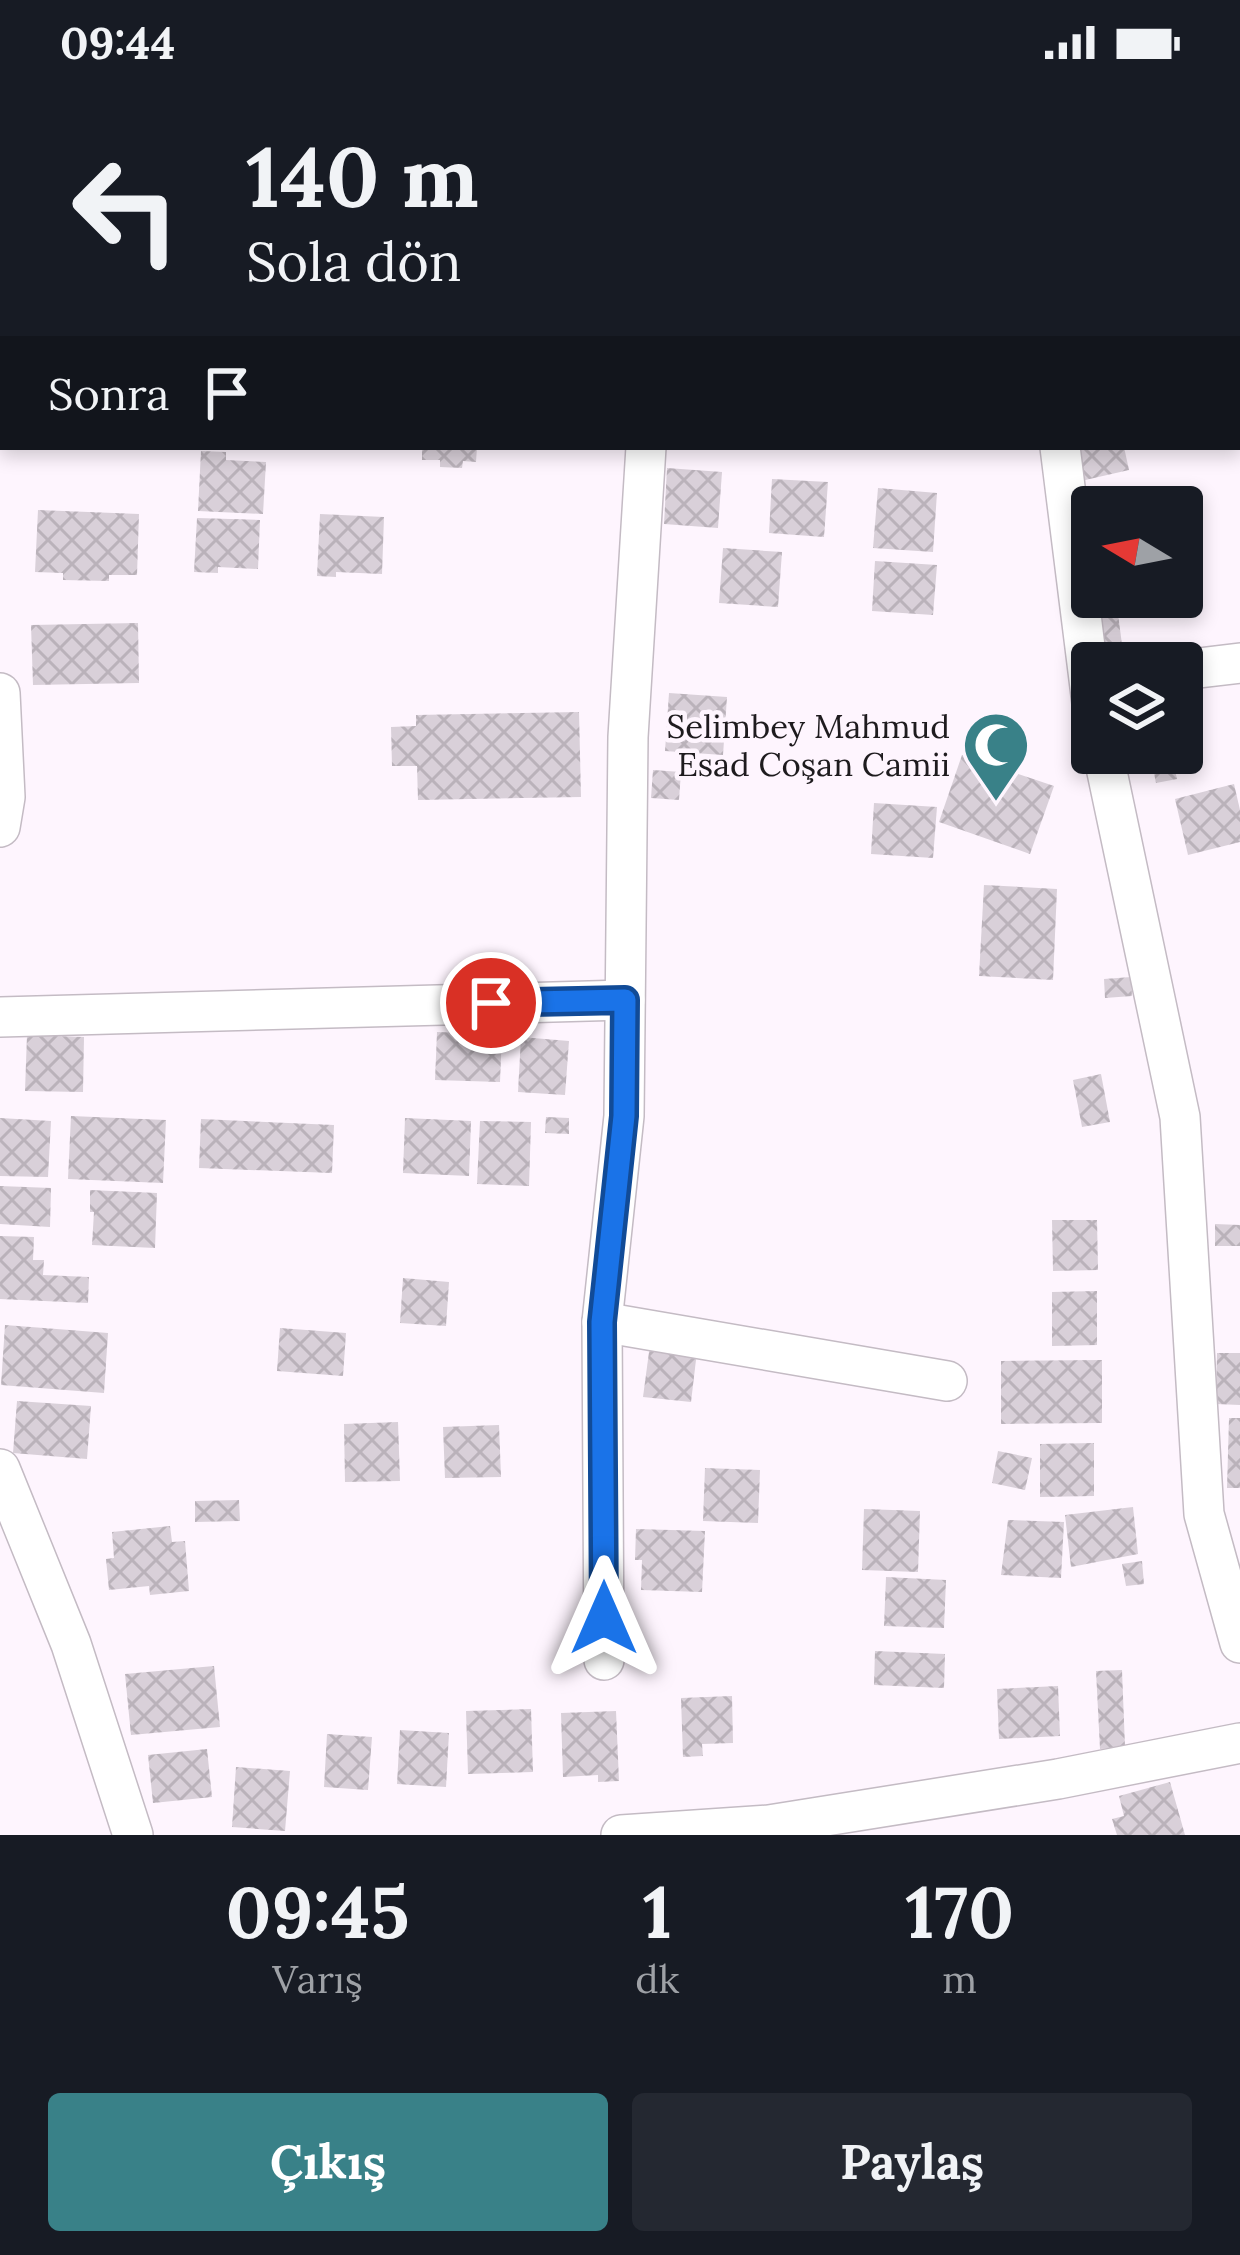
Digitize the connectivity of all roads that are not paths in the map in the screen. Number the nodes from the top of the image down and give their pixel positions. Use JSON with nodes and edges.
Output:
{"nodes":[{"id":1,"x":646,"y":450,"type":"edge"},
{"id":2,"x":1060,"y":450,"type":"edge"},
{"id":3,"x":1085,"y":642,"type":"edge"},
{"id":4,"x":1240,"y":663,"type":"edge"},
{"id":5,"x":1203,"y":667,"type":"edge"},
{"id":6,"x":0,"y":693,"type":"edge"},
{"id":7,"x":1107,"y":774,"type":"edge"},
{"id":8,"x":0,"y":827,"type":"edge"},
{"id":9,"x":625,"y":1000,"type":"junction"},
{"id":10,"x":0,"y":1016,"type":"edge"},
{"id":11,"x":602,"y":1322,"type":"junction"},
{"id":12,"x":947,"y":1381,"type":"dead end"},
{"id":13,"x":0,"y":1469,"type":"edge"},
{"id":14,"x":1222,"y":1513,"type":"edge"},
{"id":15,"x":1240,"y":1643,"type":"edge"},
{"id":16,"x":604,"y":1660,"type":"dead end"},
{"id":17,"x":1240,"y":1744,"type":"edge"},
{"id":18,"x":770,"y":1830,"type":"edge"},
{"id":19,"x":133,"y":1835,"type":"edge"},
{"id":20,"x":621,"y":1835,"type":"edge"}],
"edges":[{"from":1,"to":9,"type":"street"},
{"from":2,"to":3,"type":"street"},
{"from":4,"to":5,"type":"street"},
{"from":6,"to":8,"type":"street"},
{"from":7,"to":14,"type":"street"},
{"from":9,"to":10,"type":"street"},
{"from":9,"to":11,"type":"street"},
{"from":11,"to":12,"type":"street"},
{"from":11,"to":16,"type":"street"},
{"from":13,"to":19,"type":"street"},
{"from":14,"to":15,"type":"street"},
{"from":17,"to":18,"type":"street"},
{"from":18,"to":20,"type":"street"}]}
